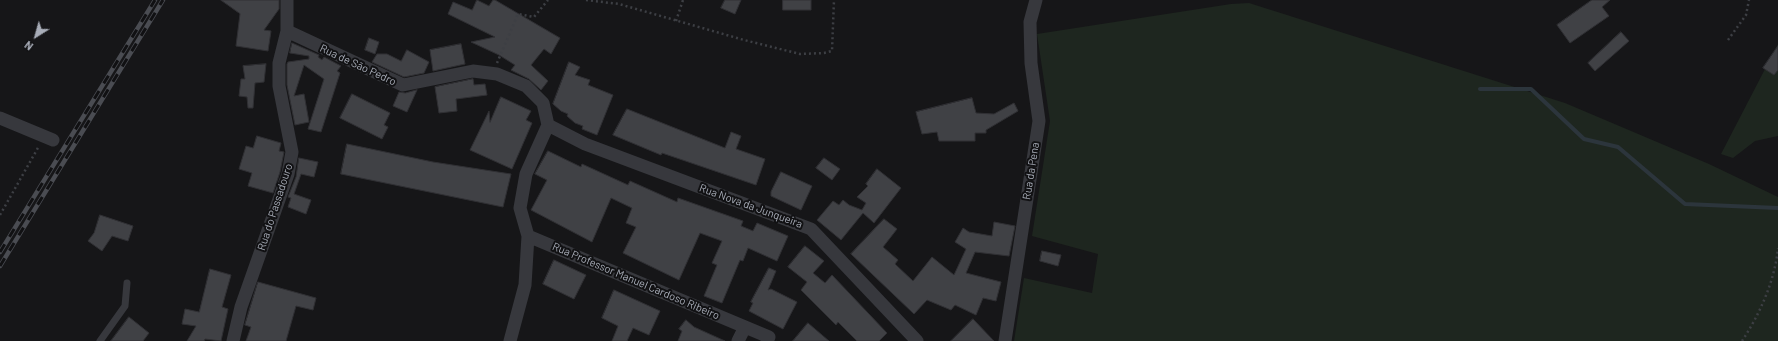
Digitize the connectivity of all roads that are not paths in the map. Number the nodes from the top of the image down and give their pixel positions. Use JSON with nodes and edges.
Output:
{"nodes":[{"id":1,"x":287,"y":0,"type":"edge"},
{"id":2,"x":1036,"y":0,"type":"edge"},
{"id":3,"x":287,"y":31,"type":"junction"},
{"id":4,"x":0,"y":118,"type":"edge"},
{"id":5,"x":548,"y":125,"type":"junction"},
{"id":6,"x":48,"y":139,"type":"road end"},
{"id":7,"x":528,"y":236,"type":"junction"},
{"id":8,"x":127,"y":283,"type":"dead end"},
{"id":9,"x":745,"y":327,"type":"junction"},
{"id":10,"x":100,"y":341,"type":"edge"},
{"id":11,"x":232,"y":341,"type":"edge"},
{"id":12,"x":510,"y":341,"type":"edge"},
{"id":13,"x":738,"y":341,"type":"edge"},
{"id":14,"x":767,"y":341,"type":"edge"},
{"id":15,"x":918,"y":341,"type":"edge"},
{"id":16,"x":1005,"y":341,"type":"edge"}],
"edges":[{"from":1,"to":3,"type":"street","name":"Rua do Passadouro"},
{"from":2,"to":16,"type":"street","name":"Rua da Pena"},
{"from":3,"to":5,"type":"street","name":"Rua de São Pedro"},
{"from":3,"to":11,"type":"street","name":"Rua do Passadouro"},
{"from":4,"to":6,"type":"street"},
{"from":5,"to":7,"type":"street"},
{"from":5,"to":15,"type":"street","name":"Rua Nova da Junqueira"},
{"from":7,"to":9,"type":"street","name":"Rua Professor Manuel Cardoso Ribeiro"},
{"from":7,"to":12,"type":"street"},
{"from":8,"to":10,"type":"lane"},
{"from":9,"to":13,"type":"street"},
{"from":9,"to":14,"type":"street","name":"Rua Professor Manuel Cardoso Ribeiro"}]}
